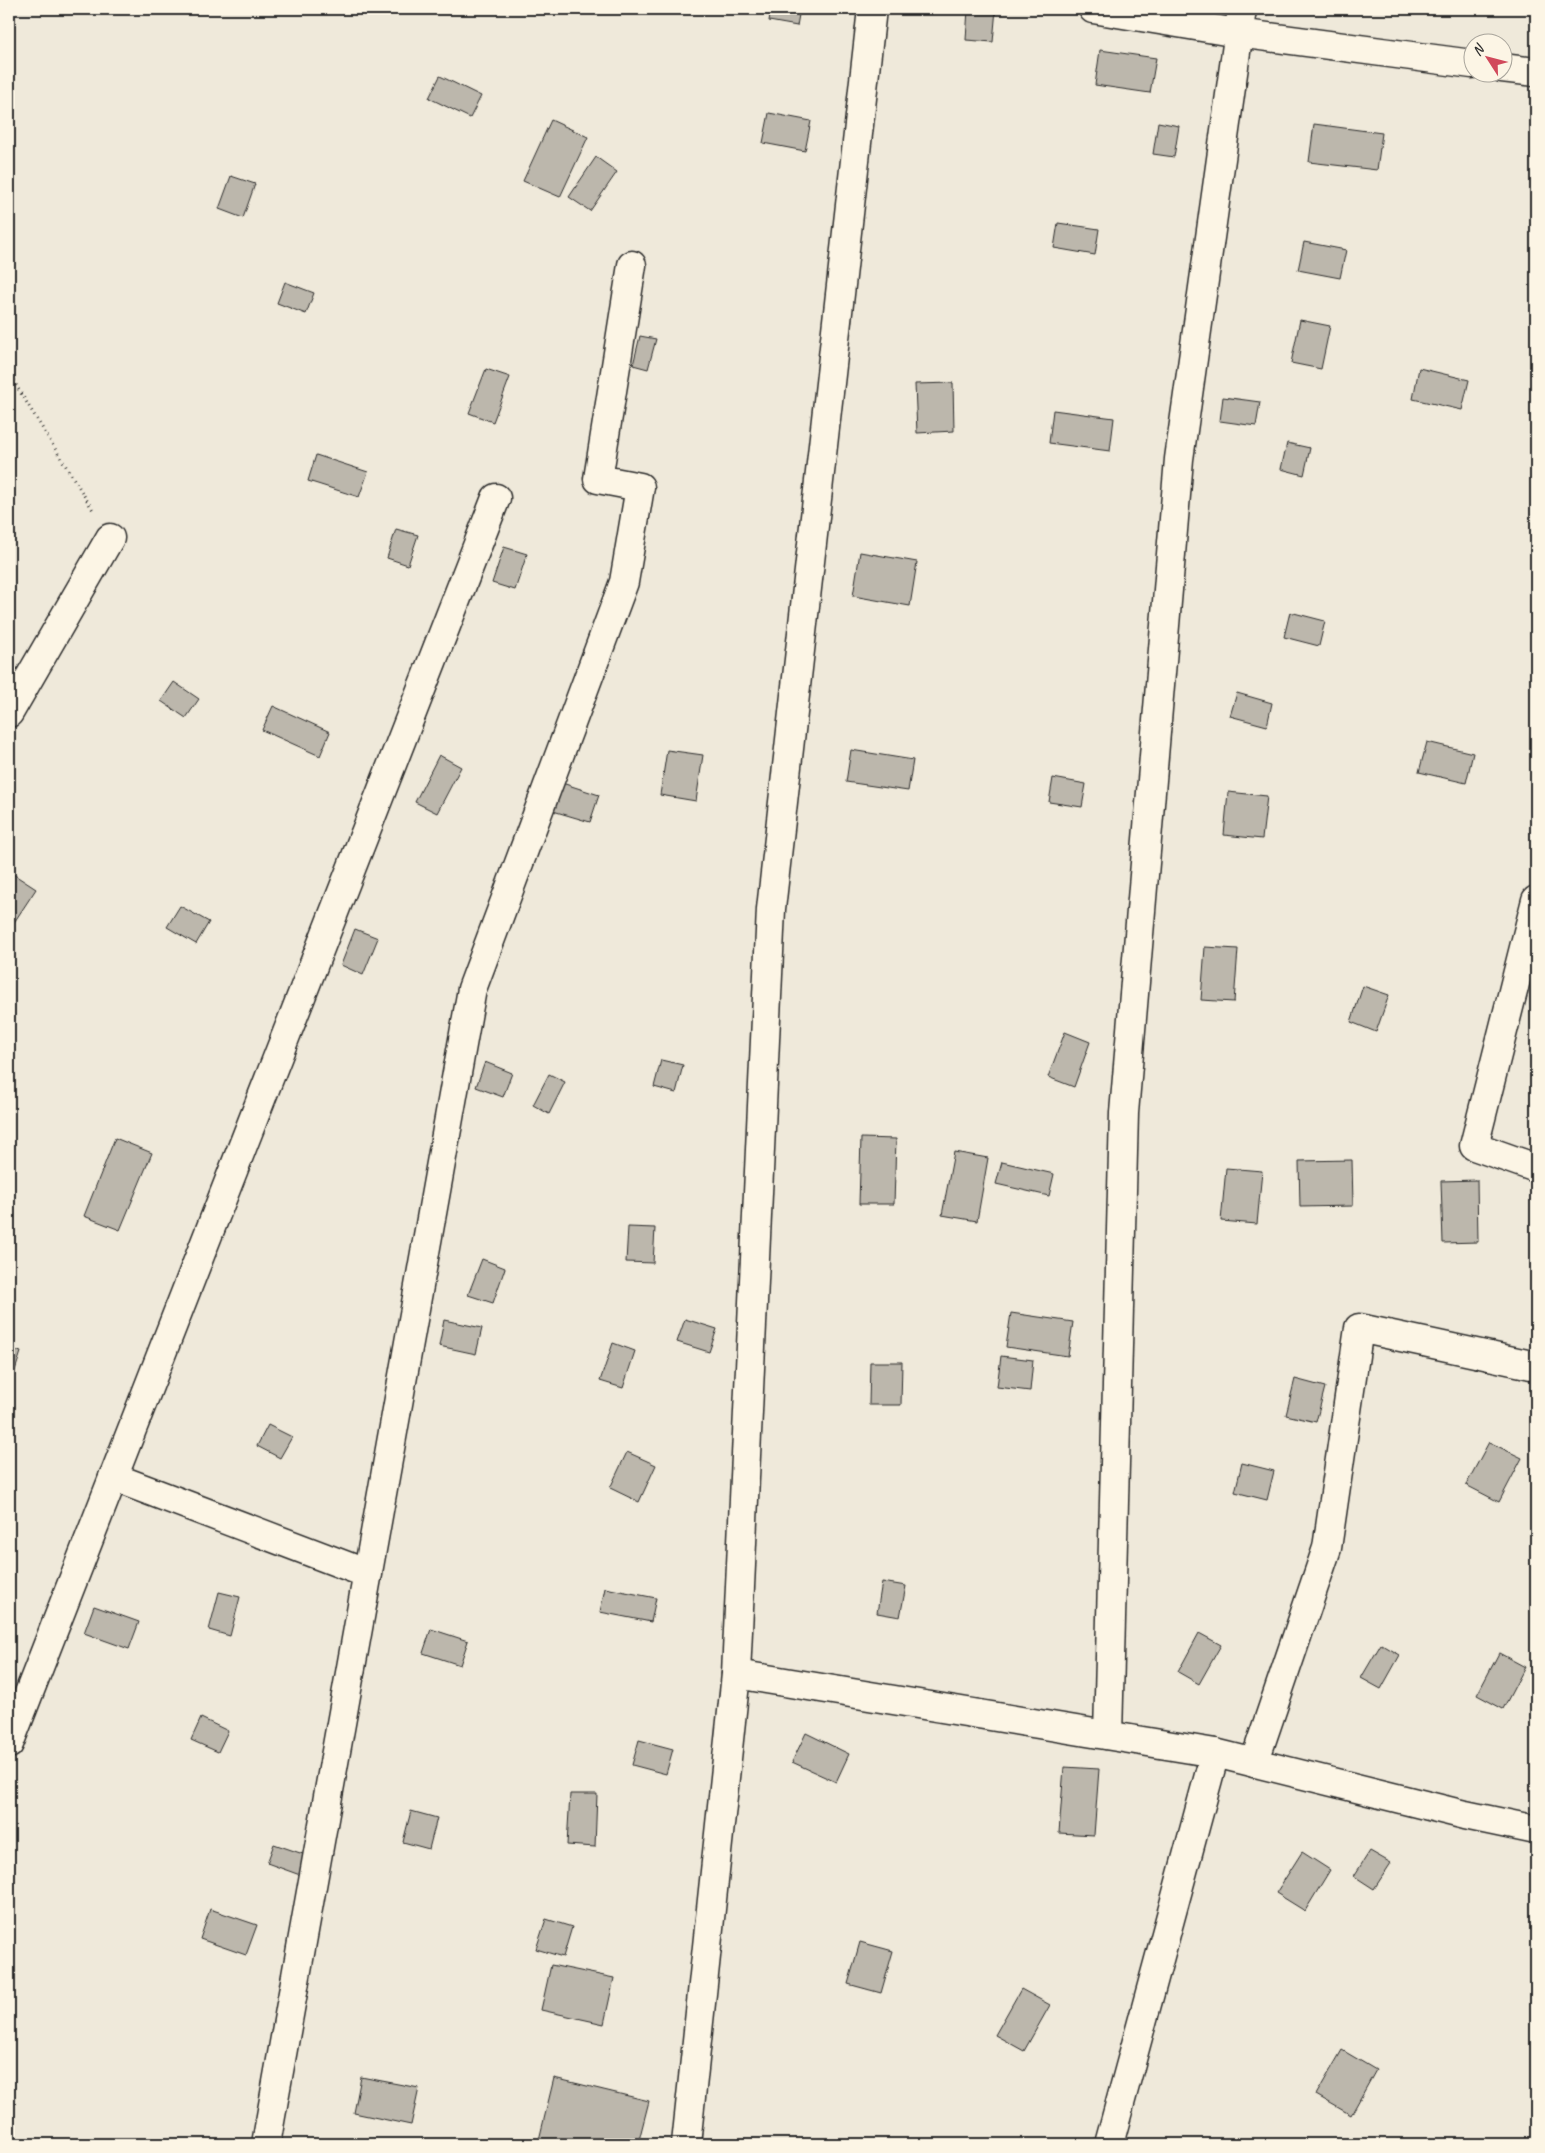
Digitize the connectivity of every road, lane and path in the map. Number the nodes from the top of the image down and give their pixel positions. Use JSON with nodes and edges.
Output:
{"nodes":[{"id":1,"x":872,"y":9,"type":"edge"},
{"id":2,"x":1093,"y":9,"type":"edge"},
{"id":3,"x":1240,"y":21,"type":"edge"},
{"id":4,"x":1462,"y":62,"type":"edge"},
{"id":5,"x":1512,"y":69,"type":"edge"},
{"id":6,"x":1536,"y":72,"type":"edge"},
{"id":7,"x":632,"y":264,"type":"dead end"},
{"id":8,"x":9,"y":366,"type":"edge"},
{"id":9,"x":496,"y":498,"type":"dead end"},
{"id":10,"x":110,"y":538,"type":"joint"},
{"id":11,"x":9,"y":713,"type":"edge"},
{"id":12,"x":1536,"y":900,"type":"edge"},
{"id":13,"x":1536,"y":1168,"type":"edge"},
{"id":14,"x":1536,"y":1366,"type":"edge"},
{"id":15,"x":113,"y":1477,"type":"junction"},
{"id":16,"x":368,"y":1574,"type":"junction"},
{"id":17,"x":736,"y":1674,"type":"junction"},
{"id":18,"x":1108,"y":1736,"type":"junction"},
{"id":19,"x":9,"y":1744,"type":"edge"},
{"id":20,"x":1215,"y":1753,"type":"junction"},
{"id":21,"x":1254,"y":1763,"type":"junction"},
{"id":22,"x":1536,"y":1830,"type":"edge"},
{"id":23,"x":266,"y":2144,"type":"edge"},
{"id":24,"x":686,"y":2144,"type":"edge"},
{"id":25,"x":1109,"y":2144,"type":"edge"}],
"edges":[{"from":1,"to":17,"type":"street"},
{"from":2,"to":3,"type":"street"},
{"from":3,"to":4,"type":"street"},
{"from":3,"to":18,"type":"street"},
{"from":5,"to":6,"type":"street"},
{"from":7,"to":16,"type":"street"},
{"from":8,"to":10,"type":"path"},
{"from":9,"to":15,"type":"street"},
{"from":10,"to":11,"type":"street"},
{"from":12,"to":13,"type":"street"},
{"from":14,"to":21,"type":"street"},
{"from":15,"to":16,"type":"street"},
{"from":15,"to":19,"type":"street"},
{"from":16,"to":23,"type":"street"},
{"from":17,"to":18,"type":"street"},
{"from":17,"to":24,"type":"street"},
{"from":18,"to":20,"type":"street"},
{"from":20,"to":21,"type":"street"},
{"from":20,"to":25,"type":"street"},
{"from":21,"to":22,"type":"street"}]}
